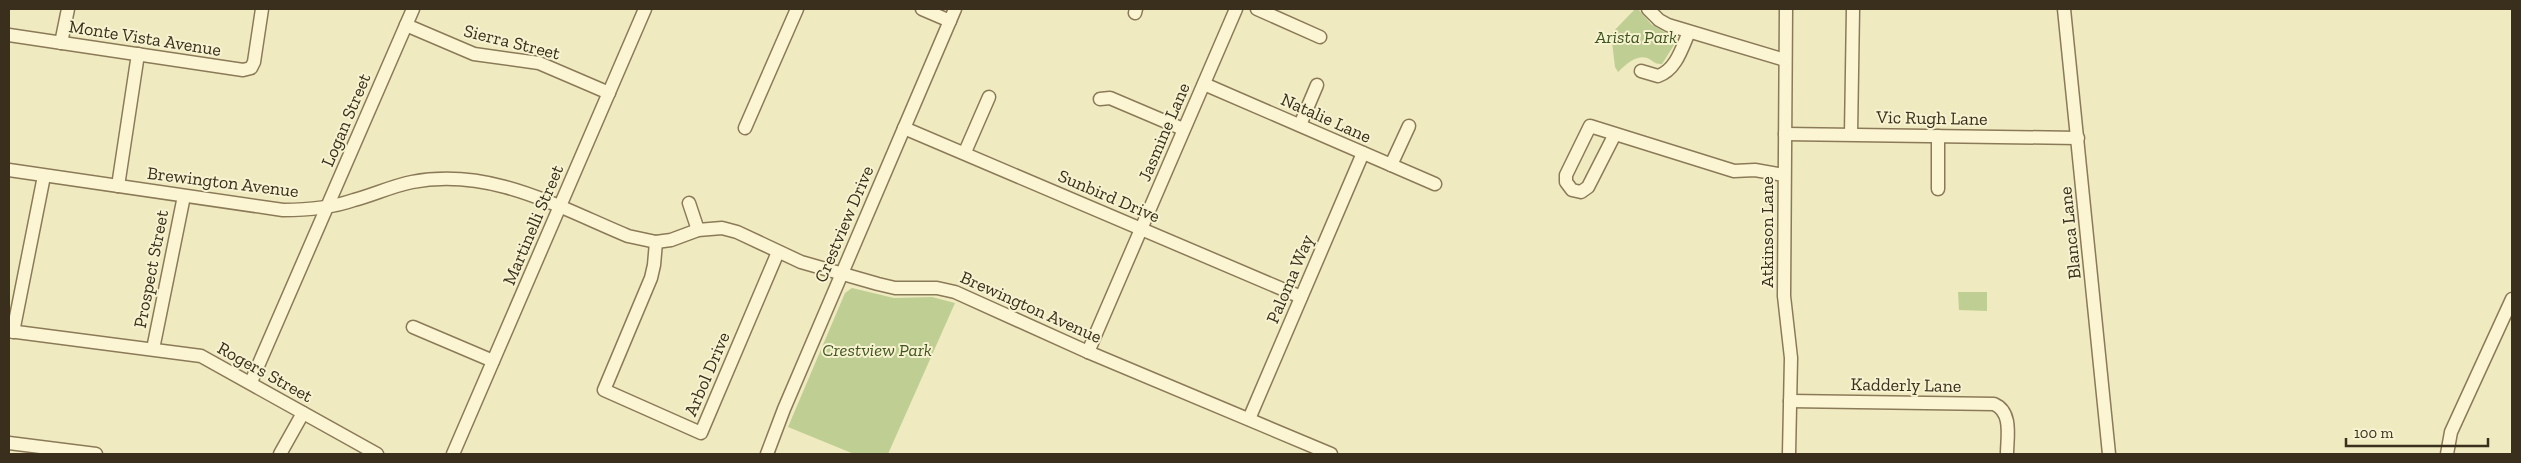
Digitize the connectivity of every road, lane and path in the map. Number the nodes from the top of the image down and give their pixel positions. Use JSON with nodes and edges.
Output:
{"nodes":[{"id":1,"x":68,"y":9,"type":"edge"},
{"id":2,"x":262,"y":9,"type":"edge"},
{"id":3,"x":413,"y":9,"type":"edge"},
{"id":4,"x":645,"y":9,"type":"edge"},
{"id":5,"x":797,"y":9,"type":"edge"},
{"id":6,"x":922,"y":9,"type":"edge"},
{"id":7,"x":1236,"y":9,"type":"edge"},
{"id":8,"x":1257,"y":9,"type":"edge"},
{"id":9,"x":1648,"y":9,"type":"edge"},
{"id":10,"x":1786,"y":9,"type":"edge"},
{"id":11,"x":1853,"y":9,"type":"edge"},
{"id":12,"x":2064,"y":9,"type":"edge"},
{"id":13,"x":953,"y":15,"type":"edge"},
{"id":14,"x":406,"y":25,"type":"junction"},
{"id":15,"x":1689,"y":32,"type":"junction"},
{"id":16,"x":9,"y":35,"type":"edge"},
{"id":17,"x":1320,"y":36,"type":"dead end"},
{"id":18,"x":61,"y":43,"type":"junction"},
{"id":19,"x":138,"y":54,"type":"junction"},
{"id":20,"x":1785,"y":60,"type":"junction"},
{"id":21,"x":1641,"y":71,"type":"dead end"},
{"id":22,"x":1204,"y":84,"type":"junction"},
{"id":23,"x":1317,"y":86,"type":"dead end"},
{"id":24,"x":609,"y":93,"type":"junction"},
{"id":25,"x":989,"y":97,"type":"dead end"},
{"id":26,"x":1100,"y":99,"type":"dead end"},
{"id":27,"x":1300,"y":125,"type":"junction"},
{"id":28,"x":1408,"y":126,"type":"dead end"},
{"id":29,"x":745,"y":128,"type":"dead end"},
{"id":30,"x":904,"y":128,"type":"junction"},
{"id":31,"x":1183,"y":130,"type":"junction"},
{"id":32,"x":1615,"y":134,"type":"junction"},
{"id":33,"x":1785,"y":134,"type":"junction"},
{"id":34,"x":1851,"y":134,"type":"junction"},
{"id":35,"x":1938,"y":136,"type":"junction"},
{"id":36,"x":2078,"y":138,"type":"junction"},
{"id":37,"x":965,"y":152,"type":"junction"},
{"id":38,"x":1363,"y":153,"type":"junction"},
{"id":39,"x":1391,"y":165,"type":"junction"},
{"id":40,"x":9,"y":170,"type":"edge"},
{"id":41,"x":1784,"y":175,"type":"junction"},
{"id":42,"x":44,"y":176,"type":"junction"},
{"id":43,"x":1435,"y":184,"type":"dead end"},
{"id":44,"x":118,"y":186,"type":"junction"},
{"id":45,"x":1938,"y":189,"type":"dead end"},
{"id":46,"x":184,"y":196,"type":"junction"},
{"id":47,"x":689,"y":203,"type":"dead end"},
{"id":48,"x":327,"y":207,"type":"junction"},
{"id":49,"x":561,"y":207,"type":"junction"},
{"id":50,"x":1141,"y":229,"type":"junction"},
{"id":51,"x":698,"y":230,"type":"junction"},
{"id":52,"x":656,"y":242,"type":"junction"},
{"id":53,"x":778,"y":252,"type":"junction"},
{"id":54,"x":842,"y":274,"type":"junction"},
{"id":55,"x":1301,"y":298,"type":"junction"},
{"id":56,"x":2512,"y":299,"type":"edge"},
{"id":57,"x":413,"y":327,"type":"dead end"},
{"id":58,"x":11,"y":331,"type":"edge"},
{"id":59,"x":154,"y":349,"type":"junction"},
{"id":60,"x":1088,"y":352,"type":"junction"},
{"id":61,"x":493,"y":362,"type":"junction"},
{"id":62,"x":251,"y":382,"type":"junction"},
{"id":63,"x":1790,"y":401,"type":"junction"},
{"id":64,"x":303,"y":413,"type":"junction"},
{"id":65,"x":1249,"y":418,"type":"junction"},
{"id":66,"x":9,"y":443,"type":"edge"},
{"id":67,"x":96,"y":454,"type":"edge"},
{"id":68,"x":280,"y":454,"type":"edge"},
{"id":69,"x":377,"y":454,"type":"edge"},
{"id":70,"x":453,"y":454,"type":"edge"},
{"id":71,"x":767,"y":454,"type":"edge"},
{"id":72,"x":1331,"y":454,"type":"edge"},
{"id":73,"x":1789,"y":454,"type":"edge"},
{"id":74,"x":2007,"y":454,"type":"edge"},
{"id":75,"x":2109,"y":454,"type":"edge"},
{"id":76,"x":2447,"y":454,"type":"edge"}],
"edges":[{"from":1,"to":18,"type":"street"},
{"from":2,"to":19,"type":"street","name":"Monte Vista Avenue"},
{"from":3,"to":14,"type":"street","name":"Logan Street"},
{"from":4,"to":24,"type":"street","name":"Martinelli Street"},
{"from":5,"to":29,"type":"street"},
{"from":6,"to":13,"type":"street"},
{"from":7,"to":22,"type":"street","name":"Jasmine Lane"},
{"from":8,"to":17,"type":"street"},
{"from":9,"to":15,"type":"street"},
{"from":10,"to":20,"type":"street","name":"Atkinson Lane"},
{"from":11,"to":34,"type":"street"},
{"from":12,"to":36,"type":"street","name":"Blanca Lane"},
{"from":13,"to":30,"type":"street","name":"Crestview Drive"},
{"from":14,"to":24,"type":"street","name":"Sierra Street"},
{"from":14,"to":48,"type":"street","name":"Logan Street"},
{"from":15,"to":20,"type":"street"},
{"from":15,"to":21,"type":"street"},
{"from":16,"to":18,"type":"street","name":"Monte Vista Avenue"},
{"from":18,"to":19,"type":"street","name":"Monte Vista Avenue"},
{"from":19,"to":44,"type":"street"},
{"from":20,"to":33,"type":"street","name":"Atkinson Lane"},
{"from":22,"to":27,"type":"street","name":"Natalie Lane"},
{"from":22,"to":31,"type":"street","name":"Jasmine Lane"},
{"from":23,"to":27,"type":"street"},
{"from":24,"to":49,"type":"street","name":"Martinelli Street"},
{"from":25,"to":37,"type":"street"},
{"from":26,"to":31,"type":"street"},
{"from":27,"to":38,"type":"street","name":"Natalie Lane"},
{"from":28,"to":39,"type":"street"},
{"from":30,"to":37,"type":"street","name":"Sunbird Drive"},
{"from":30,"to":54,"type":"street","name":"Crestview Drive"},
{"from":31,"to":50,"type":"street","name":"Jasmine Lane"},
{"from":32,"to":32,"type":"street"},
{"from":32,"to":41,"type":"street"},
{"from":33,"to":34,"type":"street","name":"Vic Rugh Lane"},
{"from":33,"to":41,"type":"street","name":"Atkinson Lane"},
{"from":34,"to":35,"type":"street","name":"Vic Rugh Lane"},
{"from":35,"to":36,"type":"street","name":"Vic Rugh Lane"},
{"from":35,"to":45,"type":"street"},
{"from":36,"to":75,"type":"street","name":"Blanca Lane"},
{"from":37,"to":50,"type":"street","name":"Sunbird Drive"},
{"from":38,"to":39,"type":"street","name":"Natalie Lane"},
{"from":38,"to":55,"type":"street","name":"Paloma Way"},
{"from":39,"to":43,"type":"street","name":"Natalie Lane"},
{"from":40,"to":42,"type":"street","name":"Brewington Avenue"},
{"from":41,"to":63,"type":"street","name":"Atkinson Lane"},
{"from":42,"to":44,"type":"street","name":"Brewington Avenue"},
{"from":42,"to":58,"type":"street"},
{"from":44,"to":46,"type":"street","name":"Brewington Avenue"},
{"from":46,"to":48,"type":"street","name":"Brewington Avenue"},
{"from":46,"to":59,"type":"street","name":"Prospect Street"},
{"from":47,"to":51,"type":"street"},
{"from":48,"to":49,"type":"street","name":"Brewington Avenue"},
{"from":48,"to":62,"type":"street","name":"Logan Street"},
{"from":49,"to":52,"type":"street","name":"Brewington Avenue"},
{"from":49,"to":61,"type":"street","name":"Martinelli Street"},
{"from":50,"to":55,"type":"street","name":"Sunbird Drive"},
{"from":50,"to":60,"type":"street","name":"Jasmine Lane"},
{"from":51,"to":52,"type":"street","name":"Brewington Avenue"},
{"from":51,"to":53,"type":"street","name":"Brewington Avenue"},
{"from":52,"to":53,"type":"street","name":"Arbol Drive"},
{"from":53,"to":54,"type":"street","name":"Brewington Avenue"},
{"from":54,"to":60,"type":"street","name":"Brewington Avenue"},
{"from":54,"to":71,"type":"street","name":"Crestview Drive"},
{"from":55,"to":65,"type":"street","name":"Paloma Way"},
{"from":56,"to":76,"type":"street"},
{"from":57,"to":61,"type":"street"},
{"from":58,"to":59,"type":"street","name":"Rogers Street"},
{"from":59,"to":62,"type":"street","name":"Rogers Street"},
{"from":60,"to":65,"type":"street","name":"Brewington Avenue"},
{"from":61,"to":70,"type":"street","name":"Martinelli Street"},
{"from":62,"to":64,"type":"street","name":"Rogers Street"},
{"from":63,"to":73,"type":"street","name":"Atkinson Lane"},
{"from":63,"to":74,"type":"street","name":"Kadderly Lane"},
{"from":64,"to":68,"type":"street"},
{"from":64,"to":69,"type":"street","name":"Rogers Street"},
{"from":65,"to":72,"type":"street","name":"Brewington Avenue"},
{"from":66,"to":67,"type":"street"}]}
